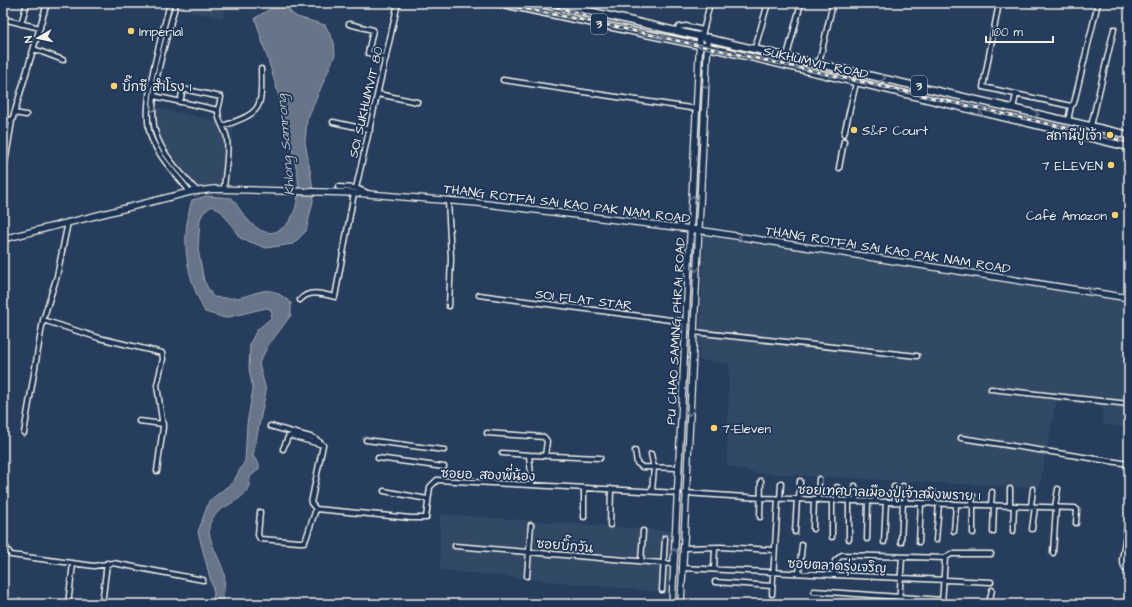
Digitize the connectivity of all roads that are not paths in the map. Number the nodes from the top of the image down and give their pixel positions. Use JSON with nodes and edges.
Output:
{"nodes":[{"id":1,"x":27,"y":3,"type":"edge"},
{"id":2,"x":47,"y":3,"type":"edge"},
{"id":3,"x":170,"y":3,"type":"edge"},
{"id":4,"x":176,"y":3,"type":"edge"},
{"id":5,"x":398,"y":3,"type":"edge"},
{"id":6,"x":498,"y":3,"type":"edge"},
{"id":7,"x":554,"y":3,"type":"edge"},
{"id":8,"x":710,"y":3,"type":"edge"},
{"id":9,"x":768,"y":3,"type":"edge"},
{"id":10,"x":801,"y":3,"type":"edge"},
{"id":11,"x":833,"y":3,"type":"edge"},
{"id":12,"x":999,"y":3,"type":"edge"},
{"id":13,"x":1098,"y":3,"type":"edge"},
{"id":14,"x":3,"y":19,"type":"edge"},
{"id":15,"x":21,"y":24,"type":"junction"},
{"id":16,"x":350,"y":24,"type":"dead end"},
{"id":17,"x":40,"y":28,"type":"junction"},
{"id":18,"x":1114,"y":29,"type":"dead end"},
{"id":19,"x":703,"y":35,"type":"junction"},
{"id":20,"x":700,"y":46,"type":"junction"},
{"id":21,"x":708,"y":48,"type":"junction"},
{"id":22,"x":755,"y":48,"type":"junction"},
{"id":23,"x":34,"y":49,"type":"junction"},
{"id":24,"x":787,"y":56,"type":"junction"},
{"id":25,"x":386,"y":58,"type":"junction"},
{"id":26,"x":63,"y":60,"type":"dead end"},
{"id":27,"x":819,"y":63,"type":"junction"},
{"id":28,"x":261,"y":69,"type":"dead end"},
{"id":29,"x":503,"y":80,"type":"dead end"},
{"id":30,"x":154,"y":83,"type":"junction"},
{"id":31,"x":856,"y":83,"type":"junction"},
{"id":32,"x":183,"y":89,"type":"junction"},
{"id":33,"x":378,"y":94,"type":"junction"},
{"id":34,"x":1016,"y":95,"type":"junction"},
{"id":35,"x":154,"y":96,"type":"junction"},
{"id":36,"x":180,"y":102,"type":"junction"},
{"id":37,"x":417,"y":102,"type":"dead end"},
{"id":38,"x":1071,"y":106,"type":"junction"},
{"id":39,"x":1013,"y":108,"type":"junction"},
{"id":40,"x":697,"y":109,"type":"junction"},
{"id":41,"x":218,"y":110,"type":"junction"},
{"id":42,"x":14,"y":113,"type":"junction"},
{"id":43,"x":26,"y":116,"type":"dead end"},
{"id":44,"x":3,"y":118,"type":"edge"},
{"id":45,"x":1011,"y":119,"type":"junction"},
{"id":46,"x":12,"y":121,"type":"junction"},
{"id":47,"x":1068,"y":121,"type":"junction"},
{"id":48,"x":333,"y":122,"type":"dead end"},
{"id":49,"x":153,"y":124,"type":"junction"},
{"id":50,"x":148,"y":125,"type":"junction"},
{"id":51,"x":223,"y":126,"type":"junction"},
{"id":52,"x":1091,"y":126,"type":"junction"},
{"id":53,"x":370,"y":130,"type":"junction"},
{"id":54,"x":844,"y":134,"type":"dead end"},
{"id":55,"x":1129,"y":135,"type":"edge"},
{"id":56,"x":844,"y":141,"type":"dead end"},
{"id":57,"x":1129,"y":147,"type":"edge"},
{"id":58,"x":5,"y":150,"type":"edge"},
{"id":59,"x":166,"y":159,"type":"junction"},
{"id":60,"x":839,"y":168,"type":"dead end"},
{"id":61,"x":3,"y":175,"type":"edge"},
{"id":62,"x":338,"y":187,"type":"dead end"},
{"id":63,"x":224,"y":189,"type":"junction"},
{"id":64,"x":197,"y":191,"type":"junction"},
{"id":65,"x":355,"y":191,"type":"junction"},
{"id":66,"x":190,"y":192,"type":"junction"},
{"id":67,"x":448,"y":200,"type":"junction"},
{"id":68,"x":68,"y":222,"type":"junction"},
{"id":69,"x":691,"y":229,"type":"junction"},
{"id":70,"x":699,"y":230,"type":"junction"},
{"id":71,"x":3,"y":239,"type":"edge"},
{"id":72,"x":479,"y":295,"type":"dead end"},
{"id":73,"x":1129,"y":298,"type":"edge"},
{"id":74,"x":300,"y":300,"type":"dead end"},
{"id":75,"x":449,"y":306,"type":"dead end"},
{"id":76,"x":44,"y":320,"type":"junction"},
{"id":77,"x":686,"y":322,"type":"junction"},
{"id":78,"x":693,"y":332,"type":"junction"},
{"id":79,"x":917,"y":356,"type":"dead end"},
{"id":80,"x":991,"y":389,"type":"dead end"},
{"id":81,"x":683,"y":390,"type":"junction"},
{"id":82,"x":690,"y":390,"type":"junction"},
{"id":83,"x":1129,"y":404,"type":"edge"},
{"id":84,"x":139,"y":421,"type":"dead end"},
{"id":85,"x":163,"y":424,"type":"junction"},
{"id":86,"x":270,"y":426,"type":"dead end"},
{"id":87,"x":24,"y":433,"type":"dead end"},
{"id":88,"x":488,"y":433,"type":"dead end"},
{"id":89,"x":961,"y":438,"type":"dead end"},
{"id":90,"x":366,"y":440,"type":"dead end"},
{"id":91,"x":321,"y":443,"type":"junction"},
{"id":92,"x":283,"y":449,"type":"dead end"},
{"id":93,"x":444,"y":450,"type":"dead end"},
{"id":94,"x":635,"y":451,"type":"dead end"},
{"id":95,"x":502,"y":453,"type":"dead end"},
{"id":96,"x":651,"y":454,"type":"dead end"},
{"id":97,"x":528,"y":455,"type":"junction"},
{"id":98,"x":545,"y":456,"type":"junction"},
{"id":99,"x":378,"y":458,"type":"dead end"},
{"id":100,"x":600,"y":458,"type":"dead end"},
{"id":101,"x":1129,"y":464,"type":"edge"},
{"id":102,"x":444,"y":467,"type":"dead end"},
{"id":103,"x":654,"y":468,"type":"junction"},
{"id":104,"x":679,"y":468,"type":"junction"},
{"id":105,"x":157,"y":471,"type":"dead end"},
{"id":106,"x":819,"y":479,"type":"dead end"},
{"id":107,"x":800,"y":481,"type":"dead end"},
{"id":108,"x":762,"y":482,"type":"dead end"},
{"id":109,"x":781,"y":483,"type":"dead end"},
{"id":110,"x":532,"y":485,"type":"junction"},
{"id":111,"x":855,"y":486,"type":"dead end"},
{"id":112,"x":903,"y":486,"type":"dead end"},
{"id":113,"x":837,"y":487,"type":"dead end"},
{"id":114,"x":894,"y":487,"type":"dead end"},
{"id":115,"x":584,"y":488,"type":"junction"},
{"id":116,"x":1010,"y":488,"type":"dead end"},
{"id":117,"x":610,"y":489,"type":"junction"},
{"id":118,"x":1033,"y":489,"type":"dead end"},
{"id":119,"x":1058,"y":489,"type":"dead end"},
{"id":120,"x":875,"y":490,"type":"dead end"},
{"id":121,"x":384,"y":491,"type":"dead end"},
{"id":122,"x":652,"y":491,"type":"junction"},
{"id":123,"x":933,"y":492,"type":"dead end"},
{"id":124,"x":992,"y":492,"type":"dead end"},
{"id":125,"x":678,"y":493,"type":"junction"},
{"id":126,"x":685,"y":493,"type":"junction"},
{"id":127,"x":973,"y":496,"type":"dead end"},
{"id":128,"x":761,"y":498,"type":"junction"},
{"id":129,"x":427,"y":499,"type":"junction"},
{"id":130,"x":779,"y":499,"type":"junction"},
{"id":131,"x":798,"y":499,"type":"junction"},
{"id":132,"x":816,"y":499,"type":"junction"},
{"id":133,"x":832,"y":500,"type":"junction"},
{"id":134,"x":837,"y":500,"type":"junction"},
{"id":135,"x":849,"y":500,"type":"junction"},
{"id":136,"x":856,"y":501,"type":"junction"},
{"id":137,"x":868,"y":501,"type":"junction"},
{"id":138,"x":875,"y":501,"type":"junction"},
{"id":139,"x":886,"y":502,"type":"junction"},
{"id":140,"x":894,"y":502,"type":"junction"},
{"id":141,"x":904,"y":502,"type":"junction"},
{"id":142,"x":920,"y":503,"type":"junction"},
{"id":143,"x":933,"y":504,"type":"junction"},
{"id":144,"x":939,"y":504,"type":"junction"},
{"id":145,"x":956,"y":505,"type":"junction"},
{"id":146,"x":973,"y":505,"type":"junction"},
{"id":147,"x":993,"y":505,"type":"junction"},
{"id":148,"x":1012,"y":506,"type":"junction"},
{"id":149,"x":1033,"y":506,"type":"junction"},
{"id":150,"x":1055,"y":507,"type":"junction"},
{"id":151,"x":316,"y":509,"type":"junction"},
{"id":152,"x":260,"y":512,"type":"dead end"},
{"id":153,"x":1129,"y":514,"type":"edge"},
{"id":154,"x":584,"y":517,"type":"dead end"},
{"id":155,"x":760,"y":517,"type":"dead end"},
{"id":156,"x":1076,"y":523,"type":"dead end"},
{"id":157,"x":532,"y":525,"type":"dead end"},
{"id":158,"x":610,"y":525,"type":"dead end"},
{"id":159,"x":813,"y":529,"type":"dead end"},
{"id":160,"x":1032,"y":529,"type":"dead end"},
{"id":161,"x":644,"y":531,"type":"dead end"},
{"id":162,"x":954,"y":531,"type":"dead end"},
{"id":163,"x":1013,"y":531,"type":"dead end"},
{"id":164,"x":795,"y":532,"type":"dead end"},
{"id":165,"x":993,"y":532,"type":"dead end"},
{"id":166,"x":973,"y":533,"type":"dead end"},
{"id":167,"x":832,"y":537,"type":"dead end"},
{"id":168,"x":665,"y":538,"type":"dead end"},
{"id":169,"x":867,"y":539,"type":"dead end"},
{"id":170,"x":849,"y":540,"type":"dead end"},
{"id":171,"x":936,"y":540,"type":"dead end"},
{"id":172,"x":884,"y":542,"type":"dead end"},
{"id":173,"x":901,"y":542,"type":"dead end"},
{"id":174,"x":919,"y":542,"type":"dead end"},
{"id":175,"x":3,"y":543,"type":"edge"},
{"id":176,"x":455,"y":546,"type":"dead end"},
{"id":177,"x":802,"y":546,"type":"dead end"},
{"id":178,"x":683,"y":548,"type":"junction"},
{"id":179,"x":715,"y":549,"type":"junction"},
{"id":180,"x":774,"y":550,"type":"junction"},
{"id":181,"x":530,"y":552,"type":"junction"},
{"id":182,"x":1053,"y":553,"type":"dead end"},
{"id":183,"x":991,"y":554,"type":"dead end"},
{"id":184,"x":902,"y":557,"type":"junction"},
{"id":185,"x":945,"y":558,"type":"junction"},
{"id":186,"x":641,"y":562,"type":"junction"},
{"id":187,"x":106,"y":563,"type":"junction"},
{"id":188,"x":73,"y":564,"type":"junction"},
{"id":189,"x":663,"y":564,"type":"junction"},
{"id":190,"x":674,"y":564,"type":"junction"},
{"id":191,"x":682,"y":568,"type":"junction"},
{"id":192,"x":714,"y":569,"type":"junction"},
{"id":193,"x":772,"y":571,"type":"junction"},
{"id":194,"x":1129,"y":572,"type":"edge"},
{"id":195,"x":799,"y":573,"type":"junction"},
{"id":196,"x":834,"y":574,"type":"junction"},
{"id":197,"x":527,"y":576,"type":"dead end"},
{"id":198,"x":901,"y":579,"type":"junction"},
{"id":199,"x":203,"y":580,"type":"dead end"},
{"id":200,"x":944,"y":581,"type":"junction"},
{"id":201,"x":714,"y":582,"type":"dead end"},
{"id":202,"x":991,"y":582,"type":"dead end"},
{"id":203,"x":772,"y":586,"type":"junction"},
{"id":204,"x":662,"y":590,"type":"dead end"},
{"id":205,"x":992,"y":590,"type":"dead end"},
{"id":206,"x":814,"y":591,"type":"dead end"},
{"id":207,"x":772,"y":594,"type":"dead end"},
{"id":208,"x":899,"y":597,"type":"junction"},
{"id":209,"x":942,"y":602,"type":"edge"},
{"id":210,"x":68,"y":604,"type":"edge"},
{"id":211,"x":102,"y":604,"type":"edge"},
{"id":212,"x":672,"y":604,"type":"edge"},
{"id":213,"x":681,"y":604,"type":"edge"},
{"id":214,"x":899,"y":604,"type":"edge"},
{"id":215,"x":990,"y":604,"type":"edge"}],
"edges":[{"from":1,"to":15,"type":"street"},
{"from":2,"to":17,"type":"street"},
{"from":3,"to":30,"type":"street"},
{"from":4,"to":30,"type":"street"},
{"from":5,"to":25,"type":"street","name":"SOI SUKHUMVIT 80"},
{"from":20,"to":6,"type":"highway","name":"SUKHUMVIT ROAD","number":"3","one_way":true},
{"from":7,"to":19,"type":"highway","name":"SUKHUMVIT ROAD","number":"3"},
{"from":8,"to":19,"type":"street"},
{"from":9,"to":22,"type":"street"},
{"from":10,"to":24,"type":"street"},
{"from":11,"to":27,"type":"street"},
{"from":12,"to":34,"type":"street"},
{"from":13,"to":38,"type":"street"},
{"from":14,"to":15,"type":"street"},
{"from":15,"to":17,"type":"street"},
{"from":16,"to":25,"type":"street"},
{"from":17,"to":23,"type":"street"},
{"from":18,"to":52,"type":"street"},
{"from":19,"to":20,"type":"main road","name":"PU CHAO SAMING PHRAI ROAD"},
{"from":19,"to":21,"type":"main road","name":"PU CHAO SAMING PHRAI ROAD"},
{"from":19,"to":22,"type":"highway","name":"SUKHUMVIT ROAD","number":"3"},
{"from":20,"to":21,"type":"highway","name":"SUKHUMVIT ROAD","number":"3"},
{"from":20,"to":40,"type":"main road","name":"PU CHAO SAMING PHRAI ROAD"},
{"from":21,"to":31,"type":"highway","name":"SUKHUMVIT ROAD","number":"3"},
{"from":21,"to":70,"type":"main road","name":"PU CHAO SAMING PHRAI ROAD","one_way":true},
{"from":22,"to":24,"type":"highway","name":"SUKHUMVIT ROAD","number":"3"},
{"from":23,"to":26,"type":"street"},
{"from":23,"to":42,"type":"street"},
{"from":24,"to":27,"type":"highway","name":"SUKHUMVIT ROAD","number":"3"},
{"from":25,"to":33,"type":"street","name":"SOI SUKHUMVIT 80"},
{"from":27,"to":39,"type":"highway","name":"SUKHUMVIT ROAD","number":"3","one_way":true},
{"from":28,"to":51,"type":"street"},
{"from":29,"to":40,"type":"street"},
{"from":30,"to":32,"type":"street"},
{"from":30,"to":35,"type":"street"},
{"from":30,"to":50,"type":"street"},
{"from":45,"to":31,"type":"highway","name":"SUKHUMVIT ROAD","number":"3","one_way":true},
{"from":31,"to":54,"type":"street"},
{"from":32,"to":36,"type":"street"},
{"from":32,"to":41,"type":"street"},
{"from":33,"to":37,"type":"street"},
{"from":33,"to":53,"type":"street","name":"SOI SUKHUMVIT 80"},
{"from":34,"to":38,"type":"street"},
{"from":34,"to":39,"type":"street"},
{"from":35,"to":36,"type":"street"},
{"from":35,"to":49,"type":"street","one_way":true},
{"from":36,"to":41,"type":"street"},
{"from":38,"to":47,"type":"street"},
{"from":39,"to":45,"type":"highway"},
{"from":39,"to":47,"type":"highway","name":"SUKHUMVIT ROAD","number":"3","one_way":true},
{"from":69,"to":40,"type":"main road","name":"PU CHAO SAMING PHRAI ROAD","one_way":true},
{"from":41,"to":51,"type":"street"},
{"from":42,"to":43,"type":"street"},
{"from":42,"to":46,"type":"street"},
{"from":44,"to":46,"type":"street"},
{"from":45,"to":57,"type":"highway","name":"SUKHUMVIT ROAD","number":"3"},
{"from":46,"to":58,"type":"street"},
{"from":47,"to":52,"type":"highway","name":"SUKHUMVIT ROAD","number":"3"},
{"from":48,"to":53,"type":"street"},
{"from":49,"to":50,"type":"street"},
{"from":49,"to":59,"type":"street"},
{"from":50,"to":59,"type":"street"},
{"from":51,"to":63,"type":"street"},
{"from":52,"to":55,"type":"highway","name":"SUKHUMVIT ROAD","number":"3"},
{"from":53,"to":65,"type":"street","name":"SOI SUKHUMVIT 80"},
{"from":56,"to":60,"type":"street"},
{"from":58,"to":61,"type":"street"},
{"from":59,"to":64,"type":"street"},
{"from":59,"to":66,"type":"street"},
{"from":62,"to":65,"type":"street"},
{"from":63,"to":64,"type":"main road","name":"THANG ROTFAI SAI KAO PAK NAM ROAD"},
{"from":63,"to":65,"type":"main road","name":"THANG ROTFAI SAI KAO PAK NAM ROAD"},
{"from":64,"to":66,"type":"main road","name":"THANG ROTFAI SAI KAO PAK NAM ROAD"},
{"from":65,"to":67,"type":"main road","name":"THANG ROTFAI SAI KAO PAK NAM ROAD"},
{"from":65,"to":74,"type":"street","name":"SOI SUKHUMVIT 80"},
{"from":66,"to":68,"type":"main road","name":"THANG ROTFAI SAI KAO PAK NAM ROAD"},
{"from":67,"to":69,"type":"main road","name":"THANG ROTFAI SAI KAO PAK NAM ROAD"},
{"from":67,"to":75,"type":"street"},
{"from":68,"to":71,"type":"main road","name":"THANG ROTFAI SAI KAO PAK NAM ROAD"},
{"from":68,"to":76,"type":"street"},
{"from":69,"to":70,"type":"main road","name":"THANG ROTFAI SAI KAO PAK NAM ROAD"},
{"from":69,"to":77,"type":"main road","name":"PU CHAO SAMING PHRAI ROAD"},
{"from":73,"to":70,"type":"main road","name":"THANG ROTFAI SAI KAO PAK NAM ROAD","one_way":true},
{"from":70,"to":78,"type":"main road","name":"PU CHAO SAMING PHRAI ROAD","one_way":true},
{"from":72,"to":77,"type":"street","name":"SOI FLAT STAR"},
{"from":76,"to":85,"type":"street"},
{"from":76,"to":87,"type":"street"},
{"from":77,"to":81,"type":"main road","name":"PU CHAO SAMING PHRAI ROAD"},
{"from":78,"to":79,"type":"street"},
{"from":78,"to":82,"type":"main road","name":"PU CHAO SAMING PHRAI ROAD"},
{"from":80,"to":83,"type":"street"},
{"from":81,"to":82,"type":"street"},
{"from":81,"to":104,"type":"main road","name":"PU CHAO SAMING PHRAI ROAD"},
{"from":82,"to":126,"type":"main road","name":"PU CHAO SAMING PHRAI ROAD","one_way":true},
{"from":84,"to":85,"type":"street"},
{"from":85,"to":105,"type":"street"},
{"from":86,"to":91,"type":"street"},
{"from":88,"to":98,"type":"street"},
{"from":89,"to":101,"type":"street"},
{"from":90,"to":93,"type":"street"},
{"from":91,"to":92,"type":"street"},
{"from":91,"to":151,"type":"street"},
{"from":94,"to":103,"type":"street"},
{"from":95,"to":97,"type":"street"},
{"from":96,"to":103,"type":"street"},
{"from":97,"to":98,"type":"street"},
{"from":97,"to":110,"type":"street"},
{"from":98,"to":100,"type":"street"},
{"from":99,"to":102,"type":"street"},
{"from":103,"to":104,"type":"street"},
{"from":103,"to":122,"type":"street"},
{"from":104,"to":125,"type":"main road","name":"PU CHAO SAMING PHRAI ROAD"},
{"from":106,"to":132,"type":"street"},
{"from":107,"to":131,"type":"street"},
{"from":108,"to":128,"type":"street"},
{"from":109,"to":130,"type":"street"},
{"from":110,"to":115,"type":"street","name":"ซอยอ. สองพี่น้อง"},
{"from":110,"to":129,"type":"street","name":"ซอยอ. สองพี่น้อง"},
{"from":111,"to":136,"type":"street"},
{"from":112,"to":141,"type":"street"},
{"from":113,"to":134,"type":"street"},
{"from":114,"to":140,"type":"street"},
{"from":115,"to":117,"type":"street","name":"ซอยอ. สองพี่น้อง"},
{"from":115,"to":154,"type":"street"},
{"from":116,"to":148,"type":"street"},
{"from":117,"to":122,"type":"street","name":"ซอยอ. สองพี่น้อง"},
{"from":117,"to":158,"type":"street"},
{"from":118,"to":149,"type":"street"},
{"from":119,"to":150,"type":"street"},
{"from":120,"to":138,"type":"street"},
{"from":121,"to":129,"type":"street"},
{"from":122,"to":125,"type":"street","name":"ซอยอ. สองพี่น้อง"},
{"from":123,"to":143,"type":"street"},
{"from":124,"to":147,"type":"street"},
{"from":125,"to":126,"type":"main road"},
{"from":190,"to":125,"type":"main road","name":"PU CHAO SAMING PHRAI ROAD","one_way":true},
{"from":126,"to":128,"type":"street","name":"ซอยเทศบาลเมืองปู่เจ้าสมิงพราย 1"},
{"from":126,"to":178,"type":"main road","name":"PU CHAO SAMING PHRAI ROAD"},
{"from":127,"to":146,"type":"street"},
{"from":128,"to":130,"type":"street","name":"ซอยเทศบาลเมืองปู่เจ้าสมิงพราย 1"},
{"from":128,"to":155,"type":"street"},
{"from":129,"to":151,"type":"street","name":"ซอยอ. สองพี่น้อง"},
{"from":130,"to":131,"type":"street","name":"ซอยเทศบาลเมืองปู่เจ้าสมิงพราย 1"},
{"from":130,"to":180,"type":"street"},
{"from":131,"to":132,"type":"street","name":"ซอยเทศบาลเมืองปู่เจ้าสมิงพราย 1"},
{"from":131,"to":164,"type":"street"},
{"from":132,"to":133,"type":"street","name":"ซอยเทศบาลเมืองปู่เจ้าสมิงพราย 1"},
{"from":132,"to":159,"type":"street"},
{"from":133,"to":134,"type":"street","name":"ซอยเทศบาลเมืองปู่เจ้าสมิงพราย 1"},
{"from":133,"to":167,"type":"street"},
{"from":134,"to":135,"type":"street","name":"ซอยเทศบาลเมืองปู่เจ้าสมิงพราย 1"},
{"from":135,"to":136,"type":"street","name":"ซอยเทศบาลเมืองปู่เจ้าสมิงพราย 1"},
{"from":135,"to":170,"type":"street"},
{"from":136,"to":137,"type":"street","name":"ซอยเทศบาลเมืองปู่เจ้าสมิงพราย 1"},
{"from":137,"to":138,"type":"street","name":"ซอยเทศบาลเมืองปู่เจ้าสมิงพราย 1"},
{"from":137,"to":169,"type":"street"},
{"from":138,"to":139,"type":"street","name":"ซอยเทศบาลเมืองปู่เจ้าสมิงพราย 1"},
{"from":139,"to":140,"type":"street","name":"ซอยเทศบาลเมืองปู่เจ้าสมิงพราย 1"},
{"from":139,"to":172,"type":"street"},
{"from":140,"to":141,"type":"street","name":"ซอยเทศบาลเมืองปู่เจ้าสมิงพราย 1"},
{"from":141,"to":142,"type":"street","name":"ซอยเทศบาลเมืองปู่เจ้าสมิงพราย 1"},
{"from":141,"to":173,"type":"street"},
{"from":142,"to":143,"type":"street","name":"ซอยเทศบาลเมืองปู่เจ้าสมิงพราย 1"},
{"from":142,"to":174,"type":"street"},
{"from":143,"to":144,"type":"street","name":"ซอยเทศบาลเมืองปู่เจ้าสมิงพราย 1"},
{"from":144,"to":145,"type":"street","name":"ซอยเทศบาลเมืองปู่เจ้าสมิงพราย 1"},
{"from":144,"to":171,"type":"street"},
{"from":145,"to":146,"type":"street","name":"ซอยเทศบาลเมืองปู่เจ้าสมิงพราย 1"},
{"from":145,"to":162,"type":"street"},
{"from":146,"to":147,"type":"street","name":"ซอยเทศบาลเมืองปู่เจ้าสมิงพราย 1"},
{"from":146,"to":166,"type":"street"},
{"from":147,"to":148,"type":"street","name":"ซอยเทศบาลเมืองปู่เจ้าสมิงพราย 1"},
{"from":147,"to":165,"type":"street"},
{"from":148,"to":149,"type":"street","name":"ซอยเทศบาลเมืองปู่เจ้าสมิงพราย 1"},
{"from":148,"to":163,"type":"street"},
{"from":149,"to":150,"type":"street","name":"ซอยเทศบาลเมืองปู่เจ้าสมิงพราย 1"},
{"from":149,"to":160,"type":"street"},
{"from":150,"to":156,"type":"street","name":"ซอยเทศบาลเมืองปู่เจ้าสมิงพราย 1"},
{"from":150,"to":182,"type":"street"},
{"from":151,"to":152,"type":"street"},
{"from":153,"to":194,"type":"street"},
{"from":157,"to":181,"type":"street"},
{"from":161,"to":186,"type":"street"},
{"from":168,"to":189,"type":"street"},
{"from":175,"to":188,"type":"street"},
{"from":176,"to":181,"type":"street","name":"ซอยบิ๊กวัน"},
{"from":177,"to":195,"type":"street"},
{"from":178,"to":179,"type":"street","name":"ซอยตลาดรุ่งเจริญ"},
{"from":178,"to":191,"type":"main road","name":"PU CHAO SAMING PHRAI ROAD"},
{"from":179,"to":180,"type":"street","name":"ซอยตลาดรุ่งเจริญ"},
{"from":179,"to":192,"type":"street"},
{"from":180,"to":193,"type":"street"},
{"from":181,"to":186,"type":"street","name":"ซอยบิ๊กวัน"},
{"from":181,"to":197,"type":"street"},
{"from":183,"to":185,"type":"street"},
{"from":184,"to":185,"type":"street"},
{"from":184,"to":196,"type":"street"},
{"from":184,"to":198,"type":"street"},
{"from":185,"to":200,"type":"street"},
{"from":186,"to":189,"type":"street","name":"ซอยบิ๊กวัน"},
{"from":187,"to":188,"type":"street"},
{"from":187,"to":199,"type":"street"},
{"from":187,"to":211,"type":"street"},
{"from":188,"to":210,"type":"street"},
{"from":189,"to":190,"type":"street","name":"ซอยบิ๊กวัน"},
{"from":189,"to":204,"type":"street"},
{"from":190,"to":212,"type":"main road","name":"PU CHAO SAMING PHRAI ROAD"},
{"from":191,"to":192,"type":"street","name":"ซอยตลาดรุ่งเจริญ"},
{"from":191,"to":213,"type":"main road","name":"PU CHAO SAMING PHRAI ROAD"},
{"from":192,"to":193,"type":"street","name":"ซอยตลาดรุ่งเจริญ"},
{"from":193,"to":195,"type":"street","name":"ซอยตลาดรุ่งเจริญ"},
{"from":193,"to":203,"type":"street"},
{"from":195,"to":196,"type":"street","name":"ซอยตลาดรุ่งเจริญ"},
{"from":196,"to":198,"type":"street","name":"ซอยตลาดรุ่งเจริญ"},
{"from":198,"to":200,"type":"street","name":"ซอยตลาดรุ่งเจริญ"},
{"from":198,"to":208,"type":"street"},
{"from":200,"to":202,"type":"street","name":"ซอยตลาดรุ่งเจริญ"},
{"from":200,"to":209,"type":"street"},
{"from":201,"to":203,"type":"street"},
{"from":203,"to":207,"type":"street"},
{"from":205,"to":215,"type":"street"},
{"from":206,"to":208,"type":"street"},
{"from":208,"to":209,"type":"street"},
{"from":208,"to":214,"type":"street"}]}
